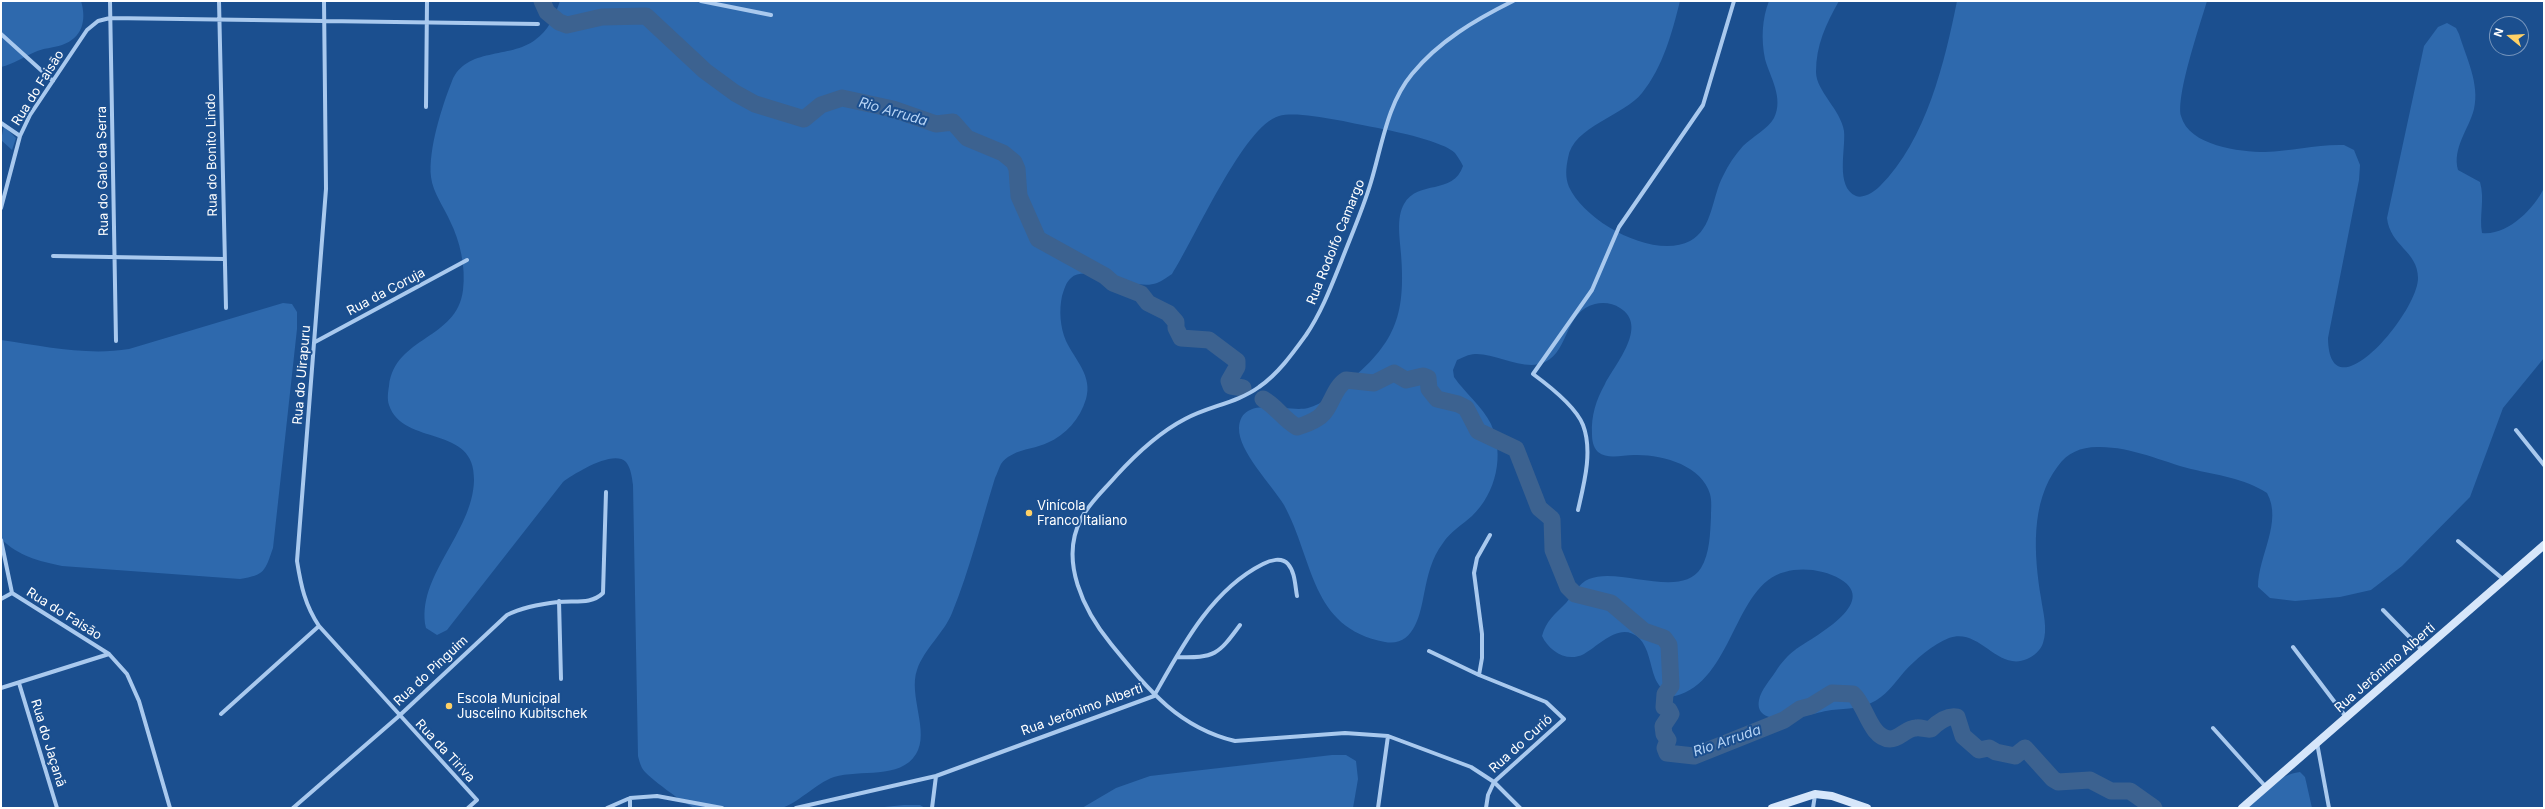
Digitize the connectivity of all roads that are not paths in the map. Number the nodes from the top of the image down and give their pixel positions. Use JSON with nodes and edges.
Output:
{"nodes":[{"id":1,"x":110,"y":1,"type":"edge"},
{"id":2,"x":219,"y":1,"type":"edge"},
{"id":3,"x":324,"y":1,"type":"edge"},
{"id":4,"x":427,"y":1,"type":"edge"},
{"id":5,"x":701,"y":1,"type":"edge"},
{"id":6,"x":1513,"y":1,"type":"edge"},
{"id":7,"x":1734,"y":1,"type":"edge"},
{"id":8,"x":771,"y":15,"type":"dead end"},
{"id":9,"x":110,"y":18,"type":"junction"},
{"id":10,"x":220,"y":20,"type":"junction"},
{"id":11,"x":324,"y":20,"type":"junction"},
{"id":12,"x":427,"y":21,"type":"junction"},
{"id":13,"x":538,"y":24,"type":"dead end"},
{"id":14,"x":1,"y":34,"type":"edge"},
{"id":15,"x":53,"y":81,"type":"junction"},
{"id":16,"x":426,"y":107,"type":"dead end"},
{"id":17,"x":1,"y":123,"type":"edge"},
{"id":18,"x":20,"y":136,"type":"junction"},
{"id":19,"x":1,"y":208,"type":"edge"},
{"id":20,"x":53,"y":256,"type":"dead end"},
{"id":21,"x":115,"y":258,"type":"junction"},
{"id":22,"x":224,"y":259,"type":"junction"},
{"id":23,"x":467,"y":260,"type":"dead end"},
{"id":24,"x":226,"y":308,"type":"dead end"},
{"id":25,"x":116,"y":341,"type":"dead end"},
{"id":26,"x":315,"y":342,"type":"junction"},
{"id":27,"x":2516,"y":430,"type":"dead end"},
{"id":28,"x":2544,"y":465,"type":"edge"},
{"id":29,"x":606,"y":492,"type":"dead end"},
{"id":30,"x":1578,"y":510,"type":"dead end"},
{"id":31,"x":1490,"y":535,"type":"dead end"},
{"id":32,"x":1,"y":540,"type":"edge"},
{"id":33,"x":2458,"y":541,"type":"dead end"},
{"id":34,"x":2544,"y":545,"type":"edge"},
{"id":35,"x":2504,"y":580,"type":"junction"},
{"id":36,"x":12,"y":593,"type":"junction"},
{"id":37,"x":1297,"y":596,"type":"dead end"},
{"id":38,"x":1,"y":599,"type":"edge"},
{"id":39,"x":559,"y":601,"type":"junction"},
{"id":40,"x":2383,"y":610,"type":"dead end"},
{"id":41,"x":1240,"y":625,"type":"dead end"},
{"id":42,"x":319,"y":626,"type":"junction"},
{"id":43,"x":2293,"y":647,"type":"dead end"},
{"id":44,"x":1429,"y":651,"type":"dead end"},
{"id":45,"x":2423,"y":652,"type":"junction"},
{"id":46,"x":109,"y":654,"type":"junction"},
{"id":47,"x":1177,"y":657,"type":"junction"},
{"id":48,"x":1479,"y":675,"type":"junction"},
{"id":49,"x":561,"y":679,"type":"dead end"},
{"id":50,"x":19,"y":683,"type":"junction"},
{"id":51,"x":1,"y":688,"type":"edge"},
{"id":52,"x":1154,"y":696,"type":"junction"},
{"id":53,"x":221,"y":714,"type":"dead end"},
{"id":54,"x":399,"y":716,"type":"junction"},
{"id":55,"x":2346,"y":718,"type":"junction"},
{"id":56,"x":2212,"y":728,"type":"dead end"},
{"id":57,"x":1388,"y":736,"type":"junction"},
{"id":58,"x":2317,"y":743,"type":"junction"},
{"id":59,"x":936,"y":776,"type":"junction"},
{"id":60,"x":1494,"y":782,"type":"junction"},
{"id":61,"x":2266,"y":787,"type":"junction"},
{"id":62,"x":1815,"y":794,"type":"junction"},
{"id":63,"x":630,"y":798,"type":"junction"},
{"id":64,"x":697,"y":802,"type":"junction"},
{"id":65,"x":57,"y":808,"type":"edge"},
{"id":66,"x":170,"y":808,"type":"edge"},
{"id":67,"x":293,"y":808,"type":"edge"},
{"id":68,"x":468,"y":808,"type":"edge"},
{"id":69,"x":607,"y":808,"type":"edge"},
{"id":70,"x":630,"y":808,"type":"edge"},
{"id":71,"x":697,"y":808,"type":"edge"},
{"id":72,"x":722,"y":808,"type":"edge"},
{"id":73,"x":796,"y":808,"type":"edge"},
{"id":74,"x":932,"y":808,"type":"edge"},
{"id":75,"x":1378,"y":808,"type":"edge"},
{"id":76,"x":1486,"y":808,"type":"edge"},
{"id":77,"x":1520,"y":808,"type":"edge"},
{"id":78,"x":1772,"y":808,"type":"edge"},
{"id":79,"x":1813,"y":808,"type":"edge"},
{"id":80,"x":1867,"y":808,"type":"edge"},
{"id":81,"x":2242,"y":808,"type":"edge"},
{"id":82,"x":2329,"y":808,"type":"edge"}],
"edges":[{"from":1,"to":9,"type":"street","name":"Rua do Galo da Serra"},
{"from":2,"to":10,"type":"street","name":"Rua do Bonito Lindo"},
{"from":3,"to":11,"type":"street","name":"Rua do Uirapuru"},
{"from":4,"to":12,"type":"street"},
{"from":5,"to":8,"type":"street"},
{"from":6,"to":52,"type":"street","name":"Rua Rodolfo Camargo"},
{"from":7,"to":30,"type":"street"},
{"from":9,"to":10,"type":"street"},
{"from":9,"to":15,"type":"street","name":"Rua do Faisão"},
{"from":9,"to":21,"type":"street","name":"Rua do Galo da Serra"},
{"from":10,"to":11,"type":"street"},
{"from":10,"to":22,"type":"street","name":"Rua do Bonito Lindo"},
{"from":11,"to":12,"type":"street"},
{"from":11,"to":26,"type":"street","name":"Rua do Uirapuru"},
{"from":12,"to":13,"type":"street"},
{"from":12,"to":16,"type":"street"},
{"from":14,"to":15,"type":"street"},
{"from":15,"to":18,"type":"street","name":"Rua do Faisão"},
{"from":17,"to":18,"type":"street"},
{"from":18,"to":19,"type":"street","name":"Rua do Faisão"},
{"from":20,"to":21,"type":"street"},
{"from":21,"to":22,"type":"street"},
{"from":21,"to":25,"type":"street","name":"Rua do Galo da Serra"},
{"from":22,"to":24,"type":"street","name":"Rua do Bonito Lindo"},
{"from":23,"to":26,"type":"street","name":"Rua da Coruja"},
{"from":26,"to":42,"type":"street","name":"Rua do Uirapuru"},
{"from":27,"to":28,"type":"street"},
{"from":29,"to":39,"type":"street","name":"Rua do Pinguim"},
{"from":31,"to":48,"type":"street"},
{"from":32,"to":36,"type":"street","name":"Rua do Faisão"},
{"from":33,"to":35,"type":"street"},
{"from":34,"to":35,"type":"street","name":"Rua Jerônimo Alberti"},
{"from":35,"to":45,"type":"street","name":"Rua Jerônimo Alberti"},
{"from":36,"to":38,"type":"street"},
{"from":36,"to":46,"type":"street","name":"Rua do Faisão"},
{"from":37,"to":47,"type":"street"},
{"from":39,"to":49,"type":"street"},
{"from":39,"to":54,"type":"street","name":"Rua do Pinguim"},
{"from":40,"to":45,"type":"street"},
{"from":41,"to":47,"type":"street"},
{"from":42,"to":53,"type":"street"},
{"from":42,"to":54,"type":"street","name":"Rua do Uirapuru"},
{"from":43,"to":55,"type":"street"},
{"from":44,"to":48,"type":"street"},
{"from":45,"to":55,"type":"street","name":"Rua Jerônimo Alberti"},
{"from":46,"to":50,"type":"street"},
{"from":46,"to":66,"type":"street"},
{"from":47,"to":52,"type":"street"},
{"from":48,"to":60,"type":"street","name":"Rua do Curió"},
{"from":50,"to":51,"type":"street"},
{"from":50,"to":65,"type":"street","name":"Rua do Jaçanã"},
{"from":52,"to":57,"type":"street","name":"Rua Jerônimo Alberti"},
{"from":52,"to":59,"type":"street","name":"Rua Jerônimo Alberti"},
{"from":54,"to":67,"type":"street","name":"Rua do Pinguim"},
{"from":54,"to":68,"type":"street","name":"Rua da Tiriva"},
{"from":55,"to":58,"type":"street","name":"Rua Jerônimo Alberti"},
{"from":56,"to":61,"type":"street"},
{"from":57,"to":60,"type":"street","name":"Rua Jerônimo Alberti"},
{"from":57,"to":75,"type":"street"},
{"from":58,"to":61,"type":"street","name":"Rua Jerônimo Alberti"},
{"from":58,"to":82,"type":"street"},
{"from":59,"to":73,"type":"street","name":"Rua Jerônimo Alberti"},
{"from":59,"to":74,"type":"street"},
{"from":60,"to":76,"type":"street","name":"Rua do Curió"},
{"from":60,"to":77,"type":"street","name":"Rua Jerônimo Alberti"},
{"from":61,"to":81,"type":"street","name":"Rua Jerônimo Alberti"},
{"from":62,"to":78,"type":"street"},
{"from":62,"to":79,"type":"street"},
{"from":62,"to":80,"type":"street"},
{"from":63,"to":64,"type":"street"},
{"from":63,"to":69,"type":"street"},
{"from":63,"to":70,"type":"street"},
{"from":64,"to":71,"type":"street"},
{"from":64,"to":72,"type":"street"}]}
